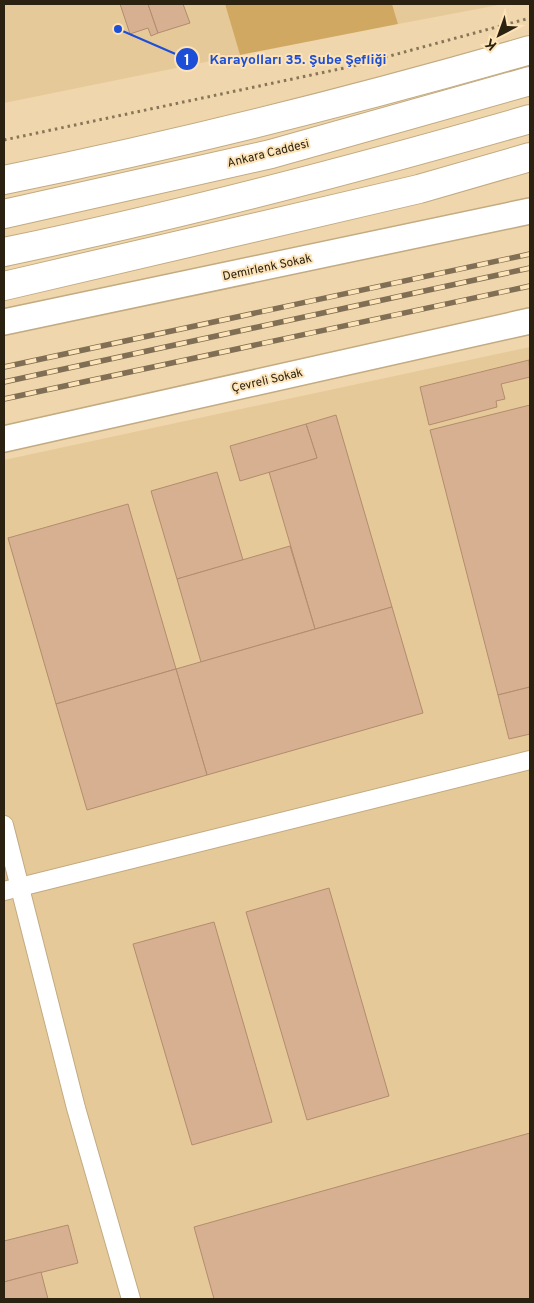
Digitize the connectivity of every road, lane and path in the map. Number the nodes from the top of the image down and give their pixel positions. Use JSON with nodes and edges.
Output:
{"nodes":[{"id":1,"x":530,"y":18,"type":"edge"},
{"id":2,"x":530,"y":50,"type":"edge"},
{"id":3,"x":530,"y":81,"type":"edge"},
{"id":4,"x":530,"y":119,"type":"edge"},
{"id":5,"x":4,"y":140,"type":"edge"},
{"id":6,"x":530,"y":157,"type":"edge"},
{"id":7,"x":4,"y":180,"type":"edge"},
{"id":8,"x":530,"y":211,"type":"edge"},
{"id":9,"x":4,"y":214,"type":"edge"},
{"id":10,"x":4,"y":252,"type":"edge"},
{"id":11,"x":4,"y":286,"type":"edge"},
{"id":12,"x":530,"y":321,"type":"edge"},
{"id":13,"x":4,"y":322,"type":"edge"},
{"id":14,"x":4,"y":439,"type":"edge"},
{"id":15,"x":530,"y":760,"type":"edge"},
{"id":16,"x":4,"y":825,"type":"edge"},
{"id":17,"x":12,"y":890,"type":"edge"},
{"id":18,"x":131,"y":1299,"type":"edge"}],
"edges":[{"from":1,"to":5,"type":"path"},
{"from":2,"to":7,"type":"highway"},
{"from":3,"to":9,"type":"highway","name":"Ankara Caddesi"},
{"from":4,"to":10,"type":"highway"},
{"from":6,"to":11,"type":"highway"},
{"from":8,"to":13,"type":"street","name":"Demirlenk Sokak"},
{"from":12,"to":14,"type":"street","name":"Çevreli Sokak"},
{"from":15,"to":17,"type":"street"},
{"from":16,"to":17,"type":"street"},
{"from":17,"to":18,"type":"street"}]}
